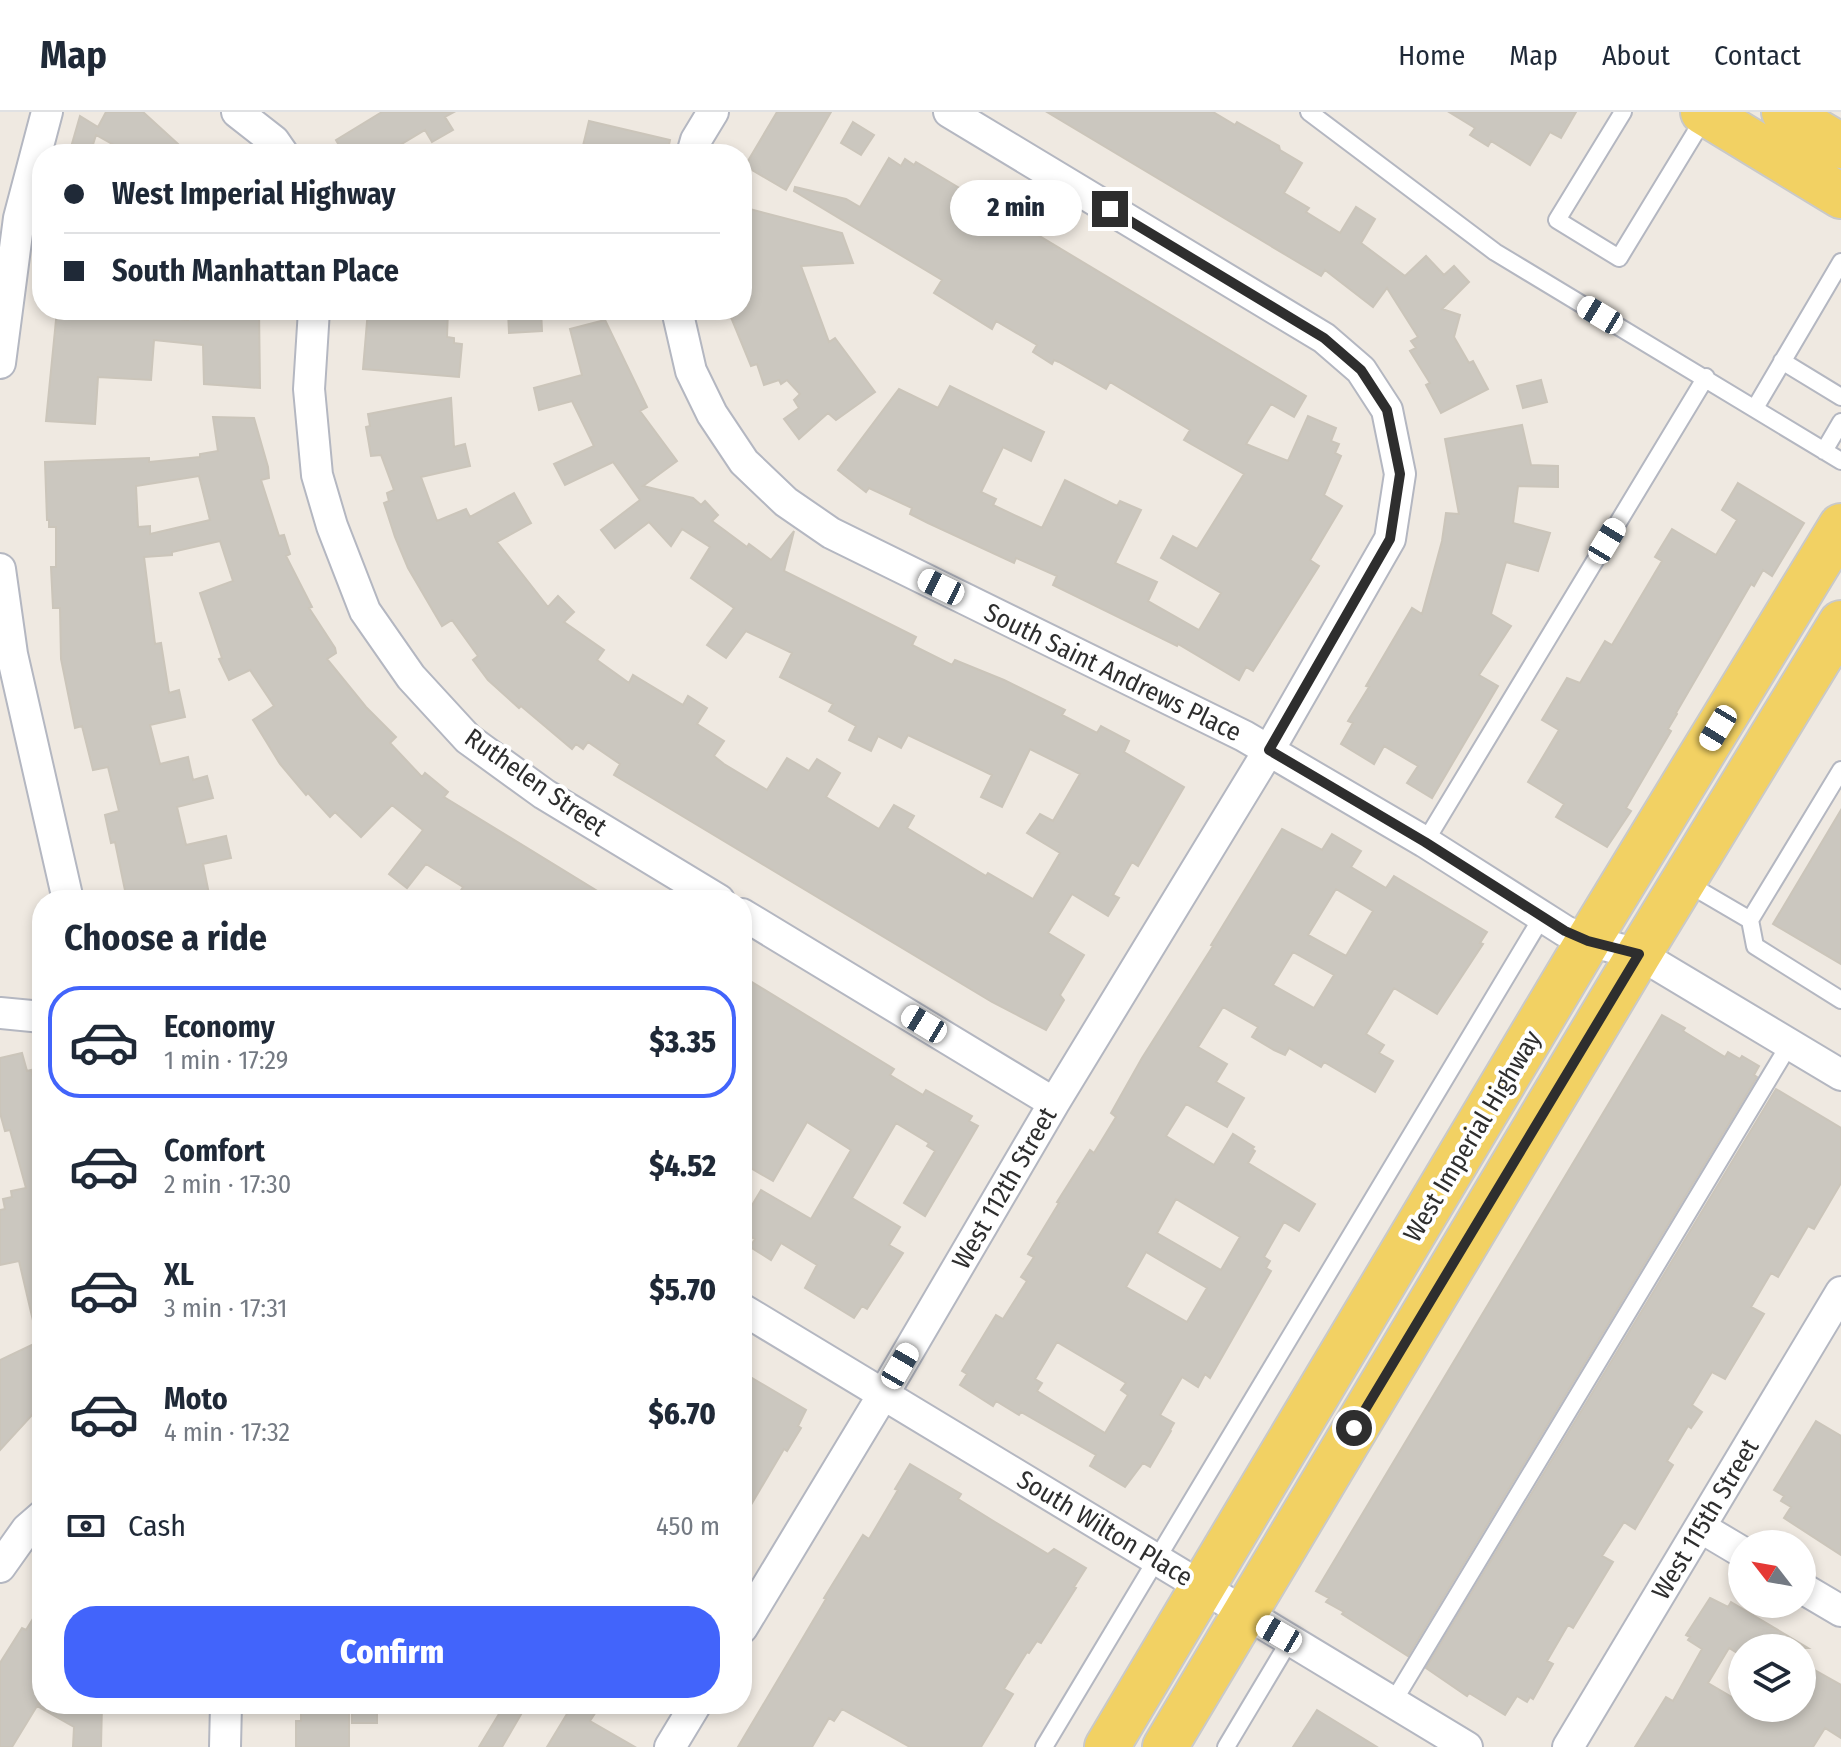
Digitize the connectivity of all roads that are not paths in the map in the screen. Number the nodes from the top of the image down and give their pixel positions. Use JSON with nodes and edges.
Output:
{"nodes":[{"id":1,"x":47,"y":112,"type":"edge"},
{"id":2,"x":237,"y":112,"type":"edge"},
{"id":3,"x":713,"y":112,"type":"edge"},
{"id":4,"x":949,"y":112,"type":"edge"},
{"id":5,"x":1309,"y":112,"type":"edge"},
{"id":6,"x":1623,"y":112,"type":"edge"},
{"id":7,"x":1705,"y":113,"type":"edge"},
{"id":8,"x":1788,"y":113,"type":"edge"},
{"id":9,"x":39,"y":144,"type":"edge"},
{"id":10,"x":276,"y":144,"type":"edge"},
{"id":11,"x":695,"y":144,"type":"edge"},
{"id":12,"x":1841,"y":146,"type":"edge"},
{"id":13,"x":32,"y":169,"type":"edge"},
{"id":14,"x":1841,"y":196,"type":"edge"},
{"id":15,"x":1841,"y":262,"type":"edge"},
{"id":16,"x":313,"y":320,"type":"edge"},
{"id":17,"x":679,"y":320,"type":"edge"},
{"id":18,"x":1782,"y":361,"type":"junction"},
{"id":19,"x":0,"y":363,"type":"edge"},
{"id":20,"x":1706,"y":377,"type":"junction"},
{"id":21,"x":1841,"y":397,"type":"edge"},
{"id":22,"x":1755,"y":408,"type":"junction"},
{"id":23,"x":1841,"y":422,"type":"edge"},
{"id":24,"x":1824,"y":451,"type":"junction"},
{"id":25,"x":1841,"y":461,"type":"edge"},
{"id":26,"x":1841,"y":526,"type":"edge"},
{"id":27,"x":0,"y":569,"type":"edge"},
{"id":28,"x":1841,"y":623,"type":"edge"},
{"id":29,"x":1269,"y":750,"type":"junction"},
{"id":30,"x":1841,"y":770,"type":"edge"},
{"id":31,"x":1425,"y":842,"type":"junction"},
{"id":32,"x":1683,"y":881,"type":"junction"},
{"id":33,"x":66,"y":890,"type":"edge"},
{"id":34,"x":702,"y":890,"type":"edge"},
{"id":35,"x":1542,"y":917,"type":"junction"},
{"id":36,"x":752,"y":920,"type":"edge"},
{"id":37,"x":1750,"y":920,"type":"junction"},
{"id":38,"x":1588,"y":941,"type":"junction"},
{"id":39,"x":1639,"y":954,"type":"junction"},
{"id":40,"x":1841,"y":1000,"type":"edge"},
{"id":41,"x":0,"y":1013,"type":"edge"},
{"id":42,"x":32,"y":1016,"type":"edge"},
{"id":43,"x":1789,"y":1045,"type":"junction"},
{"id":44,"x":1841,"y":1075,"type":"edge"},
{"id":45,"x":1054,"y":1103,"type":"junction"},
{"id":46,"x":1841,"y":1292,"type":"edge"},
{"id":47,"x":752,"y":1315,"type":"edge"},
{"id":48,"x":884,"y":1393,"type":"junction"},
{"id":49,"x":32,"y":1525,"type":"edge"},
{"id":50,"x":1700,"y":1527,"type":"junction"},
{"id":51,"x":1728,"y":1544,"type":"edge"},
{"id":52,"x":1157,"y":1561,"type":"junction"},
{"id":53,"x":0,"y":1567,"type":"edge"},
{"id":54,"x":1202,"y":1588,"type":"junction"},
{"id":55,"x":1816,"y":1596,"type":"edge"},
{"id":56,"x":752,"y":1611,"type":"edge"},
{"id":57,"x":1841,"y":1611,"type":"edge"},
{"id":58,"x":1243,"y":1613,"type":"junction"},
{"id":59,"x":1290,"y":1640,"type":"junction"},
{"id":60,"x":1393,"y":1702,"type":"junction"},
{"id":61,"x":226,"y":1714,"type":"edge"},
{"id":62,"x":690,"y":1714,"type":"edge"},
{"id":63,"x":225,"y":1747,"type":"edge"},
{"id":64,"x":670,"y":1747,"type":"edge"},
{"id":65,"x":1044,"y":1747,"type":"edge"},
{"id":66,"x":1107,"y":1747,"type":"edge"},
{"id":67,"x":1165,"y":1747,"type":"edge"},
{"id":68,"x":1226,"y":1747,"type":"edge"},
{"id":69,"x":1467,"y":1747,"type":"edge"},
{"id":70,"x":1568,"y":1747,"type":"edge"}],
"edges":[{"from":1,"to":9,"type":"street"},
{"from":2,"to":10,"type":"street"},
{"from":3,"to":11,"type":"street"},
{"from":4,"to":29,"type":"street","name":"West 112th Street"},
{"from":5,"to":20,"type":"lane"},
{"from":6,"to":7,"type":"lane"},
{"from":7,"to":14,"type":"main road"},
{"from":8,"to":12,"type":"main road"},
{"from":13,"to":19,"type":"street"},
{"from":15,"to":18,"type":"lane"},
{"from":16,"to":34,"type":"street","name":"Ruthelen Street"},
{"from":17,"to":29,"type":"street","name":"South Saint Andrews Place"},
{"from":18,"to":21,"type":"lane"},
{"from":18,"to":22,"type":"lane"},
{"from":20,"to":22,"type":"lane"},
{"from":20,"to":31,"type":"lane"},
{"from":22,"to":24,"type":"lane"},
{"from":23,"to":24,"type":"lane"},
{"from":24,"to":25,"type":"lane"},
{"from":26,"to":38,"type":"main road","name":"West Imperial Highway"},
{"from":27,"to":33,"type":"street"},
{"from":28,"to":32,"type":"main road","name":"West Imperial Highway"},
{"from":29,"to":31,"type":"street","name":"South Saint Andrews Place"},
{"from":29,"to":45,"type":"street","name":"West 112th Street"},
{"from":30,"to":37,"type":"lane"},
{"from":31,"to":35,"type":"street","name":"South Saint Andrews Place"},
{"from":32,"to":37,"type":"lane"},
{"from":32,"to":39,"type":"main road","name":"West Imperial Highway"},
{"from":35,"to":38,"type":"street","name":"South Saint Andrews Place"},
{"from":35,"to":52,"type":"lane"},
{"from":36,"to":45,"type":"street"},
{"from":37,"to":40,"type":"lane"},
{"from":38,"to":39,"type":"street","name":"South Saint Andrews Place"},
{"from":38,"to":54,"type":"main road","name":"West Imperial Highway"},
{"from":39,"to":43,"type":"street","name":"South Saint Andrews Place"},
{"from":39,"to":58,"type":"main road","name":"West Imperial Highway"},
{"from":41,"to":42,"type":"street"},
{"from":43,"to":44,"type":"street","name":"South Saint Andrews Place"},
{"from":43,"to":60,"type":"lane"},
{"from":45,"to":48,"type":"street","name":"West 112th Street"},
{"from":46,"to":50,"type":"street","name":"West 115th Street"},
{"from":47,"to":48,"type":"street","name":"South Wilton Place"},
{"from":48,"to":52,"type":"street","name":"South Wilton Place"},
{"from":48,"to":56,"type":"street","name":"West 112th Street"},
{"from":49,"to":53,"type":"street"},
{"from":50,"to":51,"type":"street"},
{"from":50,"to":70,"type":"street","name":"West 115th Street"},
{"from":52,"to":54,"type":"street","name":"South Wilton Place"},
{"from":52,"to":65,"type":"lane"},
{"from":54,"to":58,"type":"street","name":"South Wilton Place"},
{"from":54,"to":66,"type":"main road","name":"West Imperial Highway"},
{"from":55,"to":57,"type":"street"},
{"from":58,"to":59,"type":"street","name":"South Wilton Place"},
{"from":58,"to":67,"type":"main road","name":"West Imperial Highway"},
{"from":59,"to":60,"type":"street","name":"South Wilton Place"},
{"from":59,"to":68,"type":"lane"},
{"from":60,"to":69,"type":"street","name":"South Wilton Place"},
{"from":61,"to":63,"type":"street"},
{"from":62,"to":64,"type":"street"}]}
